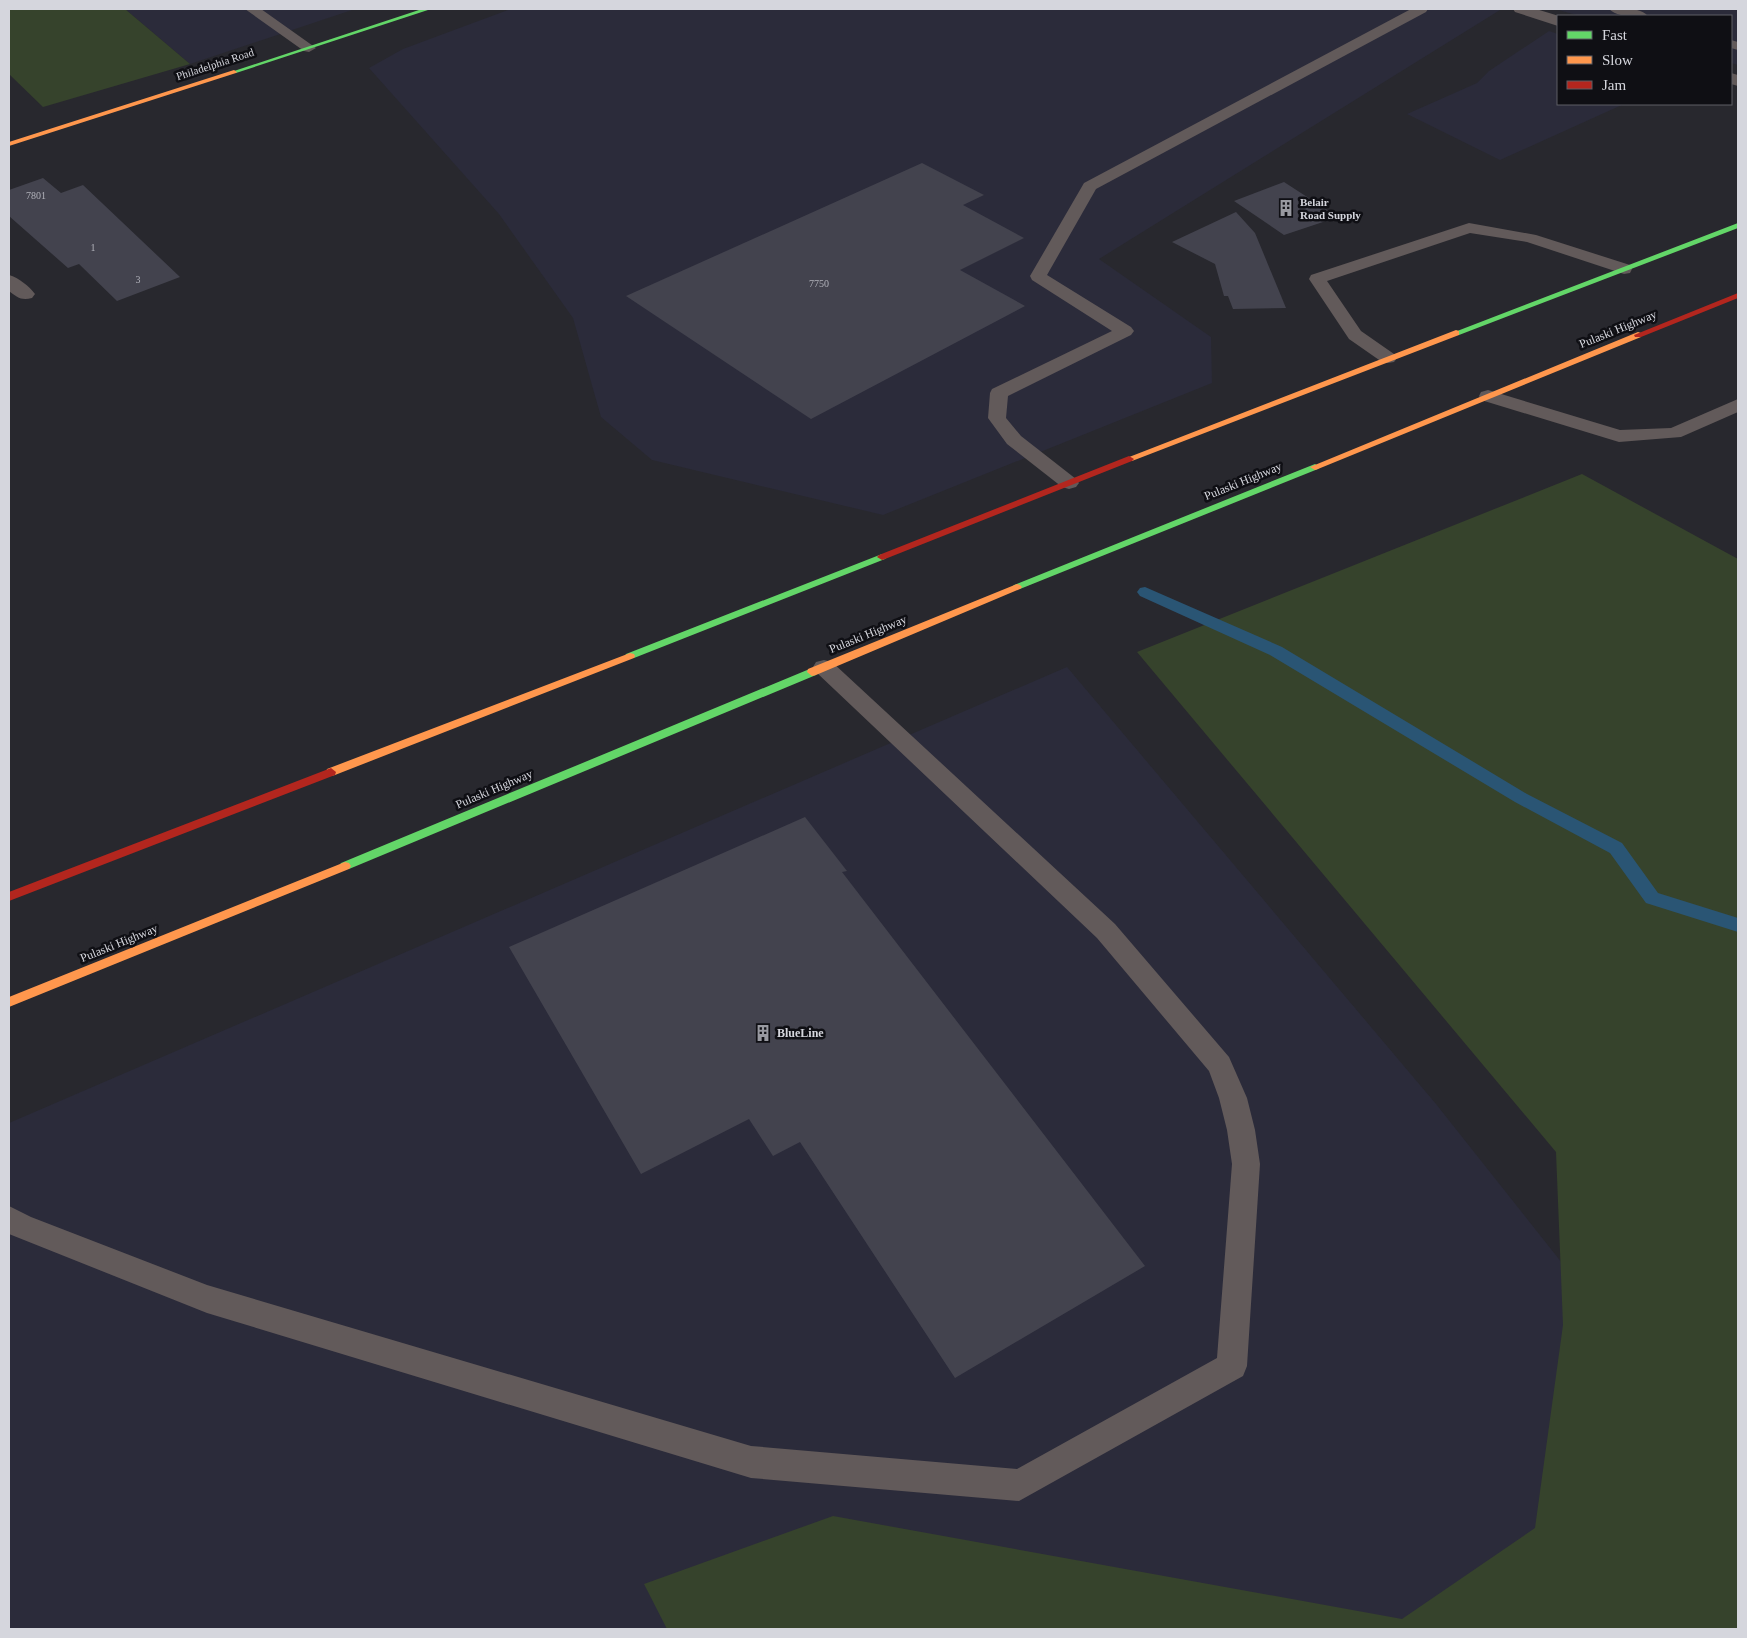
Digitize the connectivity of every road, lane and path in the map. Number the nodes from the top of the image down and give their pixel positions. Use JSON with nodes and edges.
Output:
{"nodes":[{"id":1,"x":252,"y":9,"type":"edge"},
{"id":2,"x":428,"y":9,"type":"edge"},
{"id":3,"x":1421,"y":9,"type":"edge"},
{"id":4,"x":1616,"y":9,"type":"edge"},
{"id":5,"x":1528,"y":10,"type":"edge"},
{"id":6,"x":1637,"y":15,"type":"edge"},
{"id":7,"x":1557,"y":21,"type":"edge"},
{"id":8,"x":310,"y":48,"type":"junction"},
{"id":9,"x":9,"y":144,"type":"edge"},
{"id":10,"x":1738,"y":225,"type":"edge"},
{"id":11,"x":1624,"y":269,"type":"junction"},
{"id":12,"x":9,"y":281,"type":"edge"},
{"id":13,"x":25,"y":294,"type":"dead end"},
{"id":14,"x":1738,"y":295,"type":"edge"},
{"id":15,"x":1388,"y":358,"type":"junction"},
{"id":16,"x":1488,"y":396,"type":"junction"},
{"id":17,"x":1738,"y":405,"type":"edge"},
{"id":18,"x":1069,"y":483,"type":"junction"},
{"id":19,"x":824,"y":667,"type":"junction"},
{"id":20,"x":9,"y":897,"type":"edge"},
{"id":21,"x":9,"y":1002,"type":"edge"},
{"id":22,"x":9,"y":1219,"type":"edge"}],
"edges":[{"from":1,"to":8,"type":"lane"},
{"from":2,"to":8,"type":"main road","name":"Philadelphia Road"},
{"from":3,"to":18,"type":"lane"},
{"from":4,"to":6,"type":"lane"},
{"from":5,"to":7,"type":"street"},
{"from":8,"to":9,"type":"main road","name":"Philadelphia Road"},
{"from":10,"to":11,"type":"main road"},
{"from":11,"to":15,"type":"main road"},
{"from":11,"to":15,"type":"lane"},
{"from":12,"to":13,"type":"street"},
{"from":14,"to":16,"type":"main road","name":"Pulaski Highway"},
{"from":15,"to":18,"type":"main road"},
{"from":16,"to":17,"type":"lane"},
{"from":16,"to":19,"type":"main road","name":"Pulaski Highway"},
{"from":18,"to":20,"type":"main road"},
{"from":19,"to":21,"type":"main road","name":"Pulaski Highway"},
{"from":19,"to":22,"type":"lane"}]}
